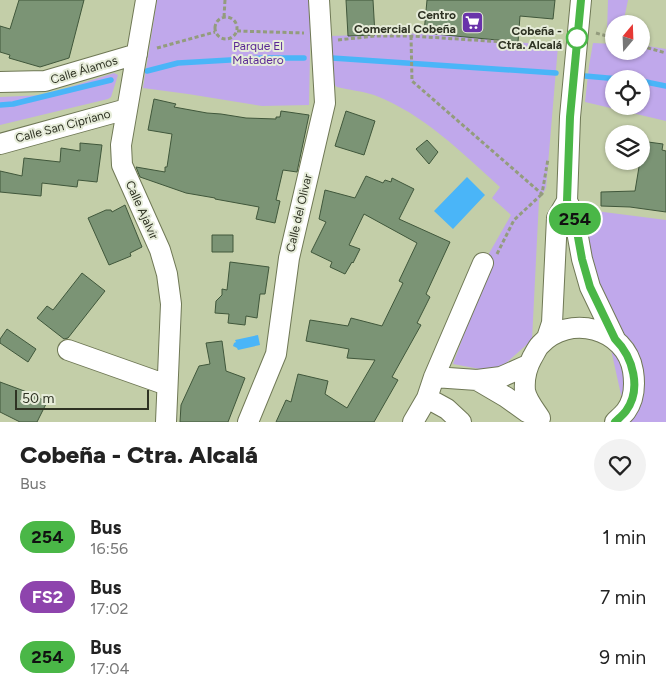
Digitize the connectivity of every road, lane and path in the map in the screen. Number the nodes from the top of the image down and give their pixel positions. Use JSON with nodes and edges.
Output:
{"nodes":[{"id":1,"x":146,"y":0,"type":"edge"},
{"id":2,"x":225,"y":0,"type":"edge"},
{"id":3,"x":319,"y":0,"type":"edge"},
{"id":4,"x":581,"y":0,"type":"edge"},
{"id":5,"x":224,"y":17,"type":"junction"},
{"id":6,"x":237,"y":31,"type":"junction"},
{"id":7,"x":215,"y":32,"type":"junction"},
{"id":8,"x":411,"y":36,"type":"junction"},
{"id":9,"x":322,"y":37,"type":"junction"},
{"id":10,"x":504,"y":42,"type":"dead end"},
{"id":11,"x":650,"y":49,"type":"edge"},
{"id":12,"x":666,"y":53,"type":"edge"},
{"id":13,"x":137,"y":54,"type":"junction"},
{"id":14,"x":0,"y":82,"type":"edge"},
{"id":15,"x":127,"y":109,"type":"junction"},
{"id":16,"x":0,"y":144,"type":"edge"},
{"id":17,"x":549,"y":155,"type":"dead end"},
{"id":18,"x":542,"y":194,"type":"junction"},
{"id":19,"x":567,"y":201,"type":"junction"},
{"id":20,"x":482,"y":263,"type":"joint"},
{"id":21,"x":547,"y":338,"type":"junction"},
{"id":22,"x":615,"y":339,"type":"junction"},
{"id":23,"x":68,"y":350,"type":"dead end"},
{"id":24,"x":528,"y":365,"type":"junction"},
{"id":25,"x":434,"y":377,"type":"junction"},
{"id":26,"x":477,"y":380,"type":"junction"},
{"id":27,"x":167,"y":385,"type":"junction"},
{"id":28,"x":426,"y":398,"type":"junction"},
{"id":29,"x":533,"y":415,"type":"edge"},
{"id":30,"x":624,"y":418,"type":"edge"},
{"id":31,"x":166,"y":422,"type":"edge"},
{"id":32,"x":248,"y":422,"type":"edge"},
{"id":33,"x":413,"y":422,"type":"edge"},
{"id":34,"x":462,"y":422,"type":"edge"}],
"edges":[{"from":1,"to":13,"type":"street","name":"Calle Ajalvir"},
{"from":2,"to":5,"type":"path"},
{"from":3,"to":9,"type":"street","name":"Calle del Olivar"},
{"from":4,"to":19,"type":"street"},
{"from":5,"to":6,"type":"path"},
{"from":5,"to":7,"type":"path"},
{"from":6,"to":7,"type":"path"},
{"from":6,"to":9,"type":"path"},
{"from":7,"to":13,"type":"path"},
{"from":8,"to":9,"type":"path"},
{"from":8,"to":10,"type":"path"},
{"from":8,"to":18,"type":"path"},
{"from":9,"to":32,"type":"street","name":"Calle del Olivar"},
{"from":11,"to":12,"type":"path"},
{"from":13,"to":14,"type":"street","name":"Calle Álamos"},
{"from":13,"to":15,"type":"street","name":"Calle Ajalvir"},
{"from":15,"to":16,"type":"street","name":"Calle San Cipriano"},
{"from":15,"to":27,"type":"street","name":"Calle Ajalvir"},
{"from":17,"to":18,"type":"path"},
{"from":18,"to":20,"type":"path"},
{"from":19,"to":21,"type":"street"},
{"from":19,"to":22,"type":"street"},
{"from":20,"to":25,"type":"street"},
{"from":21,"to":22,"type":"street"},
{"from":21,"to":24,"type":"street"},
{"from":22,"to":30,"type":"street"},
{"from":23,"to":27,"type":"street"},
{"from":24,"to":26,"type":"street"},
{"from":24,"to":29,"type":"street"},
{"from":25,"to":26,"type":"street"},
{"from":25,"to":28,"type":"street"},
{"from":26,"to":29,"type":"street"},
{"from":27,"to":31,"type":"street","name":"Calle Ajalvir"},
{"from":28,"to":33,"type":"street"},
{"from":28,"to":34,"type":"street"}]}
